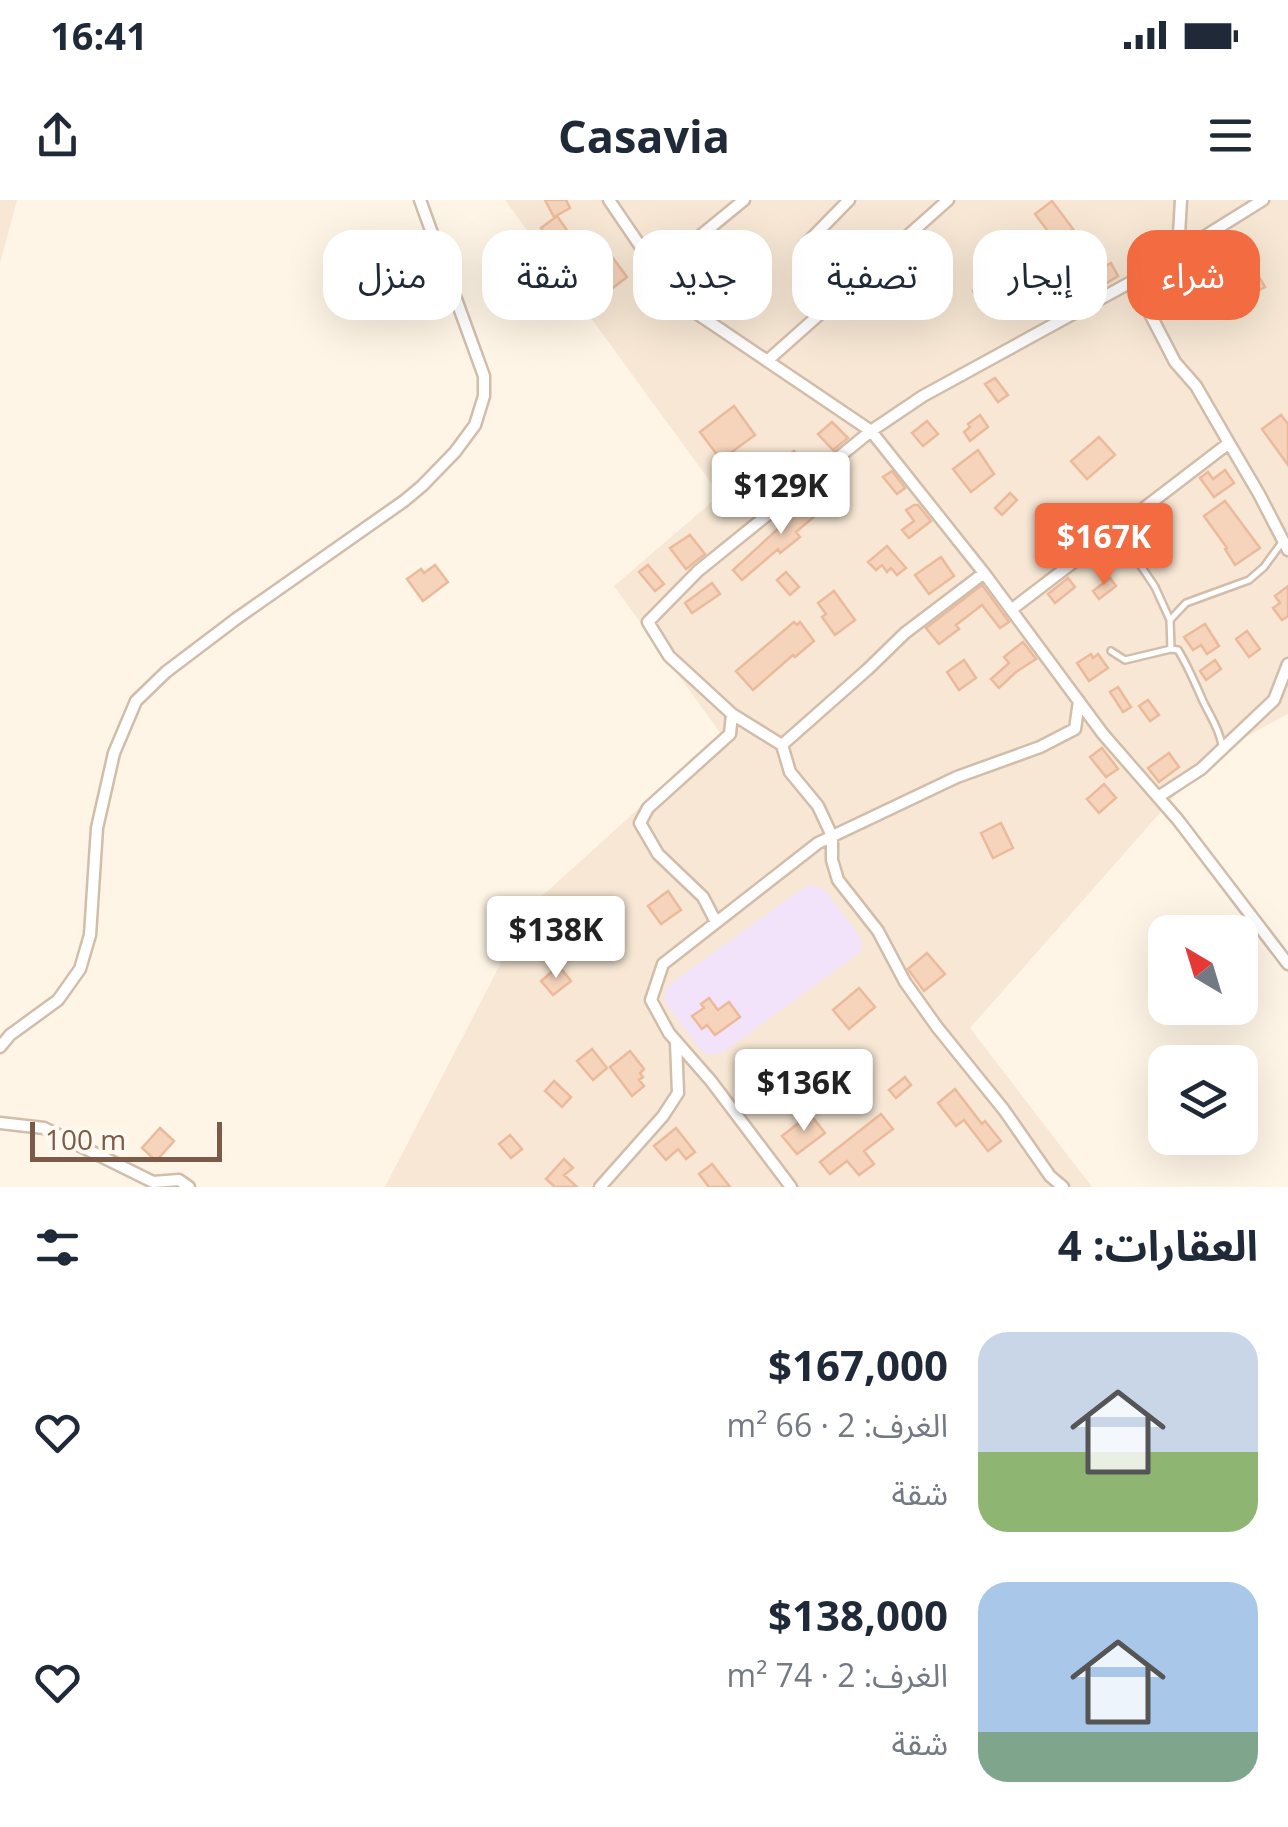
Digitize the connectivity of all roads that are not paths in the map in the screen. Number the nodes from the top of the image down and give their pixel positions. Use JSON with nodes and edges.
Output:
{"nodes":[{"id":1,"x":420,"y":200,"type":"edge"},
{"id":2,"x":609,"y":200,"type":"edge"},
{"id":3,"x":744,"y":200,"type":"edge"},
{"id":4,"x":850,"y":200,"type":"edge"},
{"id":5,"x":948,"y":200,"type":"edge"},
{"id":6,"x":1182,"y":200,"type":"edge"},
{"id":7,"x":1263,"y":200,"type":"edge"},
{"id":8,"x":707,"y":230,"type":"edge"},
{"id":9,"x":820,"y":230,"type":"edge"},
{"id":10,"x":915,"y":230,"type":"edge"},
{"id":11,"x":1180,"y":230,"type":"edge"},
{"id":12,"x":1214,"y":230,"type":"edge"},
{"id":13,"x":633,"y":237,"type":"edge"},
{"id":14,"x":1127,"y":284,"type":"edge"},
{"id":15,"x":706,"y":320,"type":"edge"},
{"id":16,"x":815,"y":320,"type":"edge"},
{"id":17,"x":1153,"y":320,"type":"edge"},
{"id":18,"x":767,"y":362,"type":"junction"},
{"id":19,"x":871,"y":430,"type":"junction"},
{"id":20,"x":1229,"y":444,"type":"junction"},
{"id":21,"x":1106,"y":538,"type":"junction"},
{"id":22,"x":1286,"y":545,"type":"edge"},
{"id":23,"x":984,"y":572,"type":"junction"},
{"id":24,"x":1012,"y":610,"type":"junction"},
{"id":25,"x":1170,"y":620,"type":"junction"},
{"id":26,"x":1171,"y":649,"type":"junction"},
{"id":27,"x":1111,"y":651,"type":"dead end"},
{"id":28,"x":1288,"y":664,"type":"edge"},
{"id":29,"x":1079,"y":700,"type":"junction"},
{"id":30,"x":732,"y":714,"type":"junction"},
{"id":31,"x":1075,"y":729,"type":"junction"},
{"id":32,"x":1103,"y":734,"type":"junction"},
{"id":33,"x":782,"y":744,"type":"junction"},
{"id":34,"x":1223,"y":748,"type":"junction"},
{"id":35,"x":1158,"y":796,"type":"junction"},
{"id":36,"x":832,"y":836,"type":"junction"},
{"id":37,"x":716,"y":922,"type":"junction"},
{"id":38,"x":1288,"y":964,"type":"edge"},
{"id":39,"x":0,"y":1026,"type":"edge"},
{"id":40,"x":10,"y":1035,"type":"junction"},
{"id":41,"x":676,"y":1042,"type":"junction"},
{"id":42,"x":0,"y":1047,"type":"edge"},
{"id":43,"x":0,"y":1123,"type":"edge"},
{"id":44,"x":189,"y":1187,"type":"edge"},
{"id":45,"x":600,"y":1187,"type":"edge"},
{"id":46,"x":791,"y":1187,"type":"edge"},
{"id":47,"x":1063,"y":1187,"type":"edge"}],
"edges":[{"from":1,"to":40,"type":"street"},
{"from":2,"to":13,"type":"street"},
{"from":3,"to":8,"type":"street"},
{"from":4,"to":9,"type":"street"},
{"from":5,"to":10,"type":"street"},
{"from":6,"to":11,"type":"street"},
{"from":7,"to":12,"type":"street"},
{"from":14,"to":19,"type":"street"},
{"from":15,"to":18,"type":"street"},
{"from":16,"to":18,"type":"street"},
{"from":17,"to":20,"type":"street"},
{"from":18,"to":19,"type":"street"},
{"from":19,"to":23,"type":"street"},
{"from":19,"to":30,"type":"street"},
{"from":20,"to":21,"type":"street"},
{"from":20,"to":22,"type":"street"},
{"from":21,"to":24,"type":"street"},
{"from":21,"to":25,"type":"lane"},
{"from":22,"to":25,"type":"lane"},
{"from":23,"to":24,"type":"street"},
{"from":23,"to":33,"type":"street"},
{"from":24,"to":29,"type":"street"},
{"from":25,"to":26,"type":"lane"},
{"from":26,"to":27,"type":"lane"},
{"from":26,"to":34,"type":"lane"},
{"from":28,"to":34,"type":"street"},
{"from":29,"to":31,"type":"street"},
{"from":29,"to":32,"type":"street"},
{"from":30,"to":33,"type":"street"},
{"from":30,"to":37,"type":"street"},
{"from":31,"to":32,"type":"street"},
{"from":31,"to":36,"type":"street"},
{"from":32,"to":35,"type":"street"},
{"from":33,"to":36,"type":"street"},
{"from":34,"to":35,"type":"street"},
{"from":35,"to":38,"type":"street"},
{"from":36,"to":37,"type":"street"},
{"from":36,"to":47,"type":"street"},
{"from":37,"to":41,"type":"street"},
{"from":39,"to":40,"type":"street"},
{"from":40,"to":42,"type":"street"},
{"from":41,"to":45,"type":"street"},
{"from":41,"to":46,"type":"street"},
{"from":43,"to":44,"type":"street"}]}
